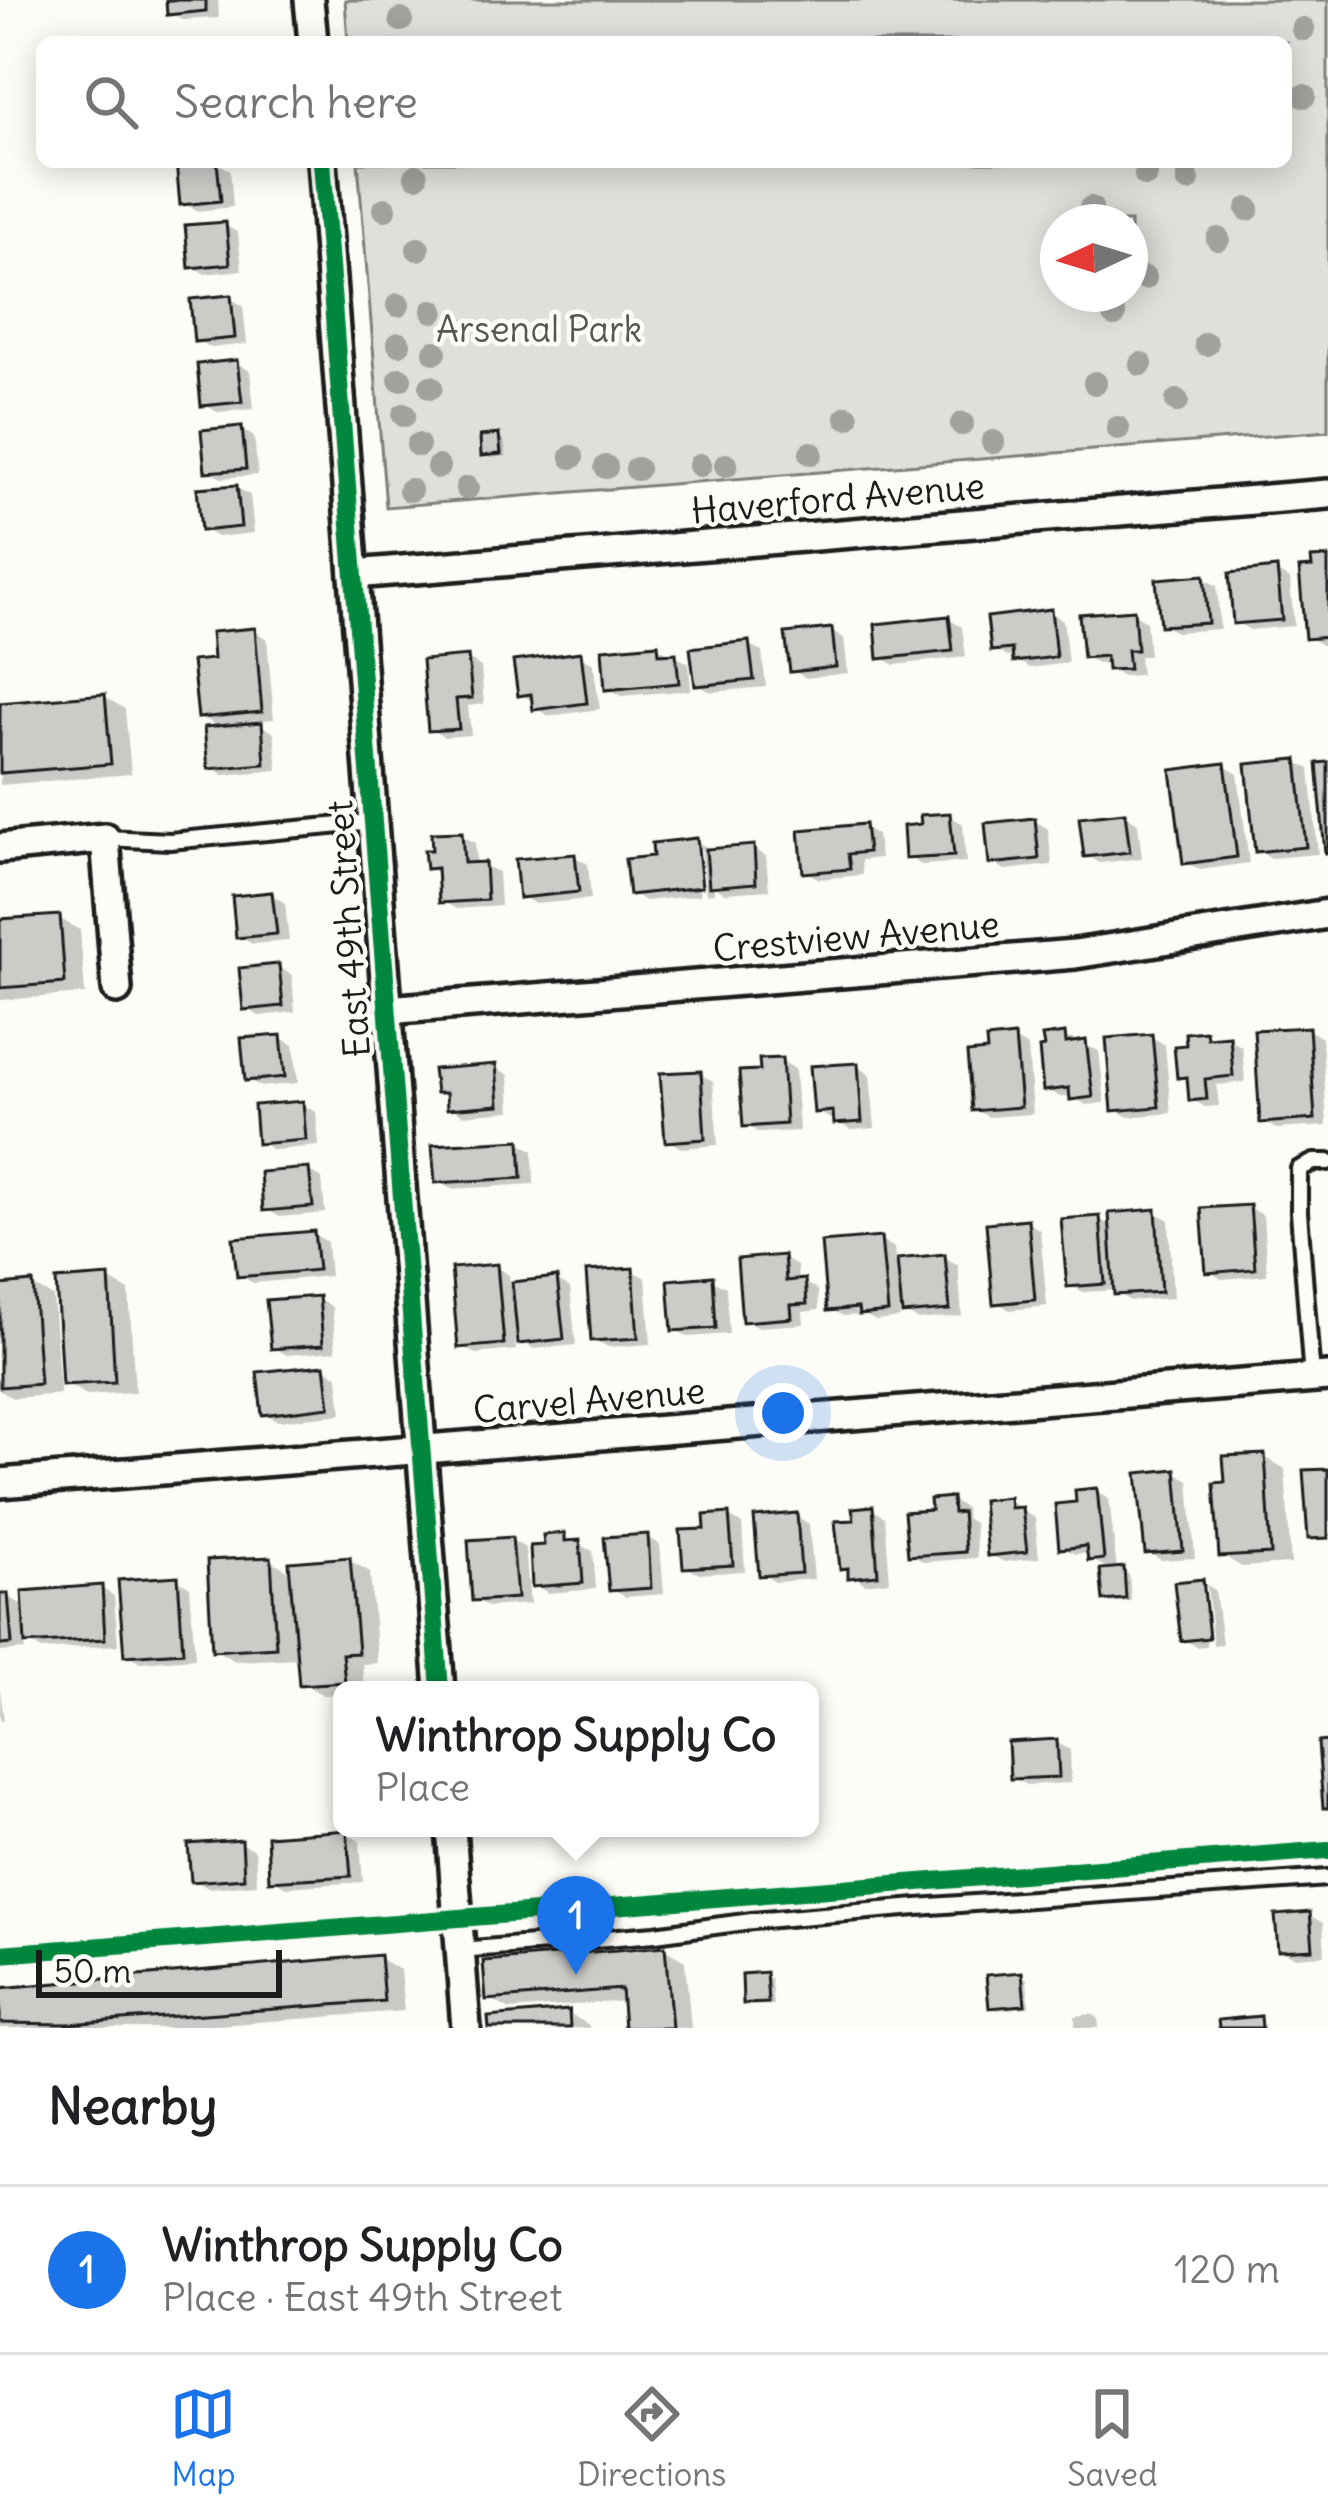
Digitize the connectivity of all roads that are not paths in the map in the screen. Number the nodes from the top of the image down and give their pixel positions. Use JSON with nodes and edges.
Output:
{"nodes":[{"id":1,"x":309,"y":0,"type":"edge"},
{"id":2,"x":312,"y":36,"type":"edge"},
{"id":3,"x":322,"y":168,"type":"edge"},
{"id":4,"x":1328,"y":494,"type":"edge"},
{"id":5,"x":354,"y":574,"type":"junction"},
{"id":6,"x":373,"y":822,"type":"junction"},
{"id":7,"x":105,"y":838,"type":"junction"},
{"id":8,"x":0,"y":848,"type":"edge"},
{"id":9,"x":1328,"y":914,"type":"edge"},
{"id":10,"x":117,"y":989,"type":"dead end"},
{"id":11,"x":388,"y":1010,"type":"junction"},
{"id":12,"x":1328,"y":1162,"type":"edge"},
{"id":13,"x":1320,"y":1378,"type":"edge"},
{"id":14,"x":422,"y":1450,"type":"junction"},
{"id":15,"x":0,"y":1483,"type":"edge"},
{"id":16,"x":439,"y":1681,"type":"edge"},
{"id":17,"x":452,"y":1837,"type":"edge"},
{"id":18,"x":1328,"y":1878,"type":"edge"},
{"id":19,"x":460,"y":1950,"type":"junction"},
{"id":20,"x":466,"y":2028,"type":"edge"}],
"edges":[{"from":1,"to":2,"type":"street"},
{"from":3,"to":5,"type":"street","name":"East 49th Street"},
{"from":4,"to":5,"type":"street","name":"Haverford Avenue"},
{"from":5,"to":6,"type":"street","name":"East 49th Street"},
{"from":6,"to":7,"type":"lane"},
{"from":6,"to":11,"type":"street","name":"East 49th Street"},
{"from":7,"to":8,"type":"street"},
{"from":7,"to":10,"type":"street"},
{"from":9,"to":11,"type":"street","name":"Crestview Avenue"},
{"from":11,"to":14,"type":"street","name":"East 49th Street"},
{"from":12,"to":13,"type":"lane"},
{"from":13,"to":14,"type":"street","name":"Carvel Avenue"},
{"from":14,"to":15,"type":"street","name":"Carvel Avenue"},
{"from":14,"to":16,"type":"street","name":"East 49th Street"},
{"from":17,"to":19,"type":"street"},
{"from":18,"to":19,"type":"lane"},
{"from":19,"to":20,"type":"street"}]}
